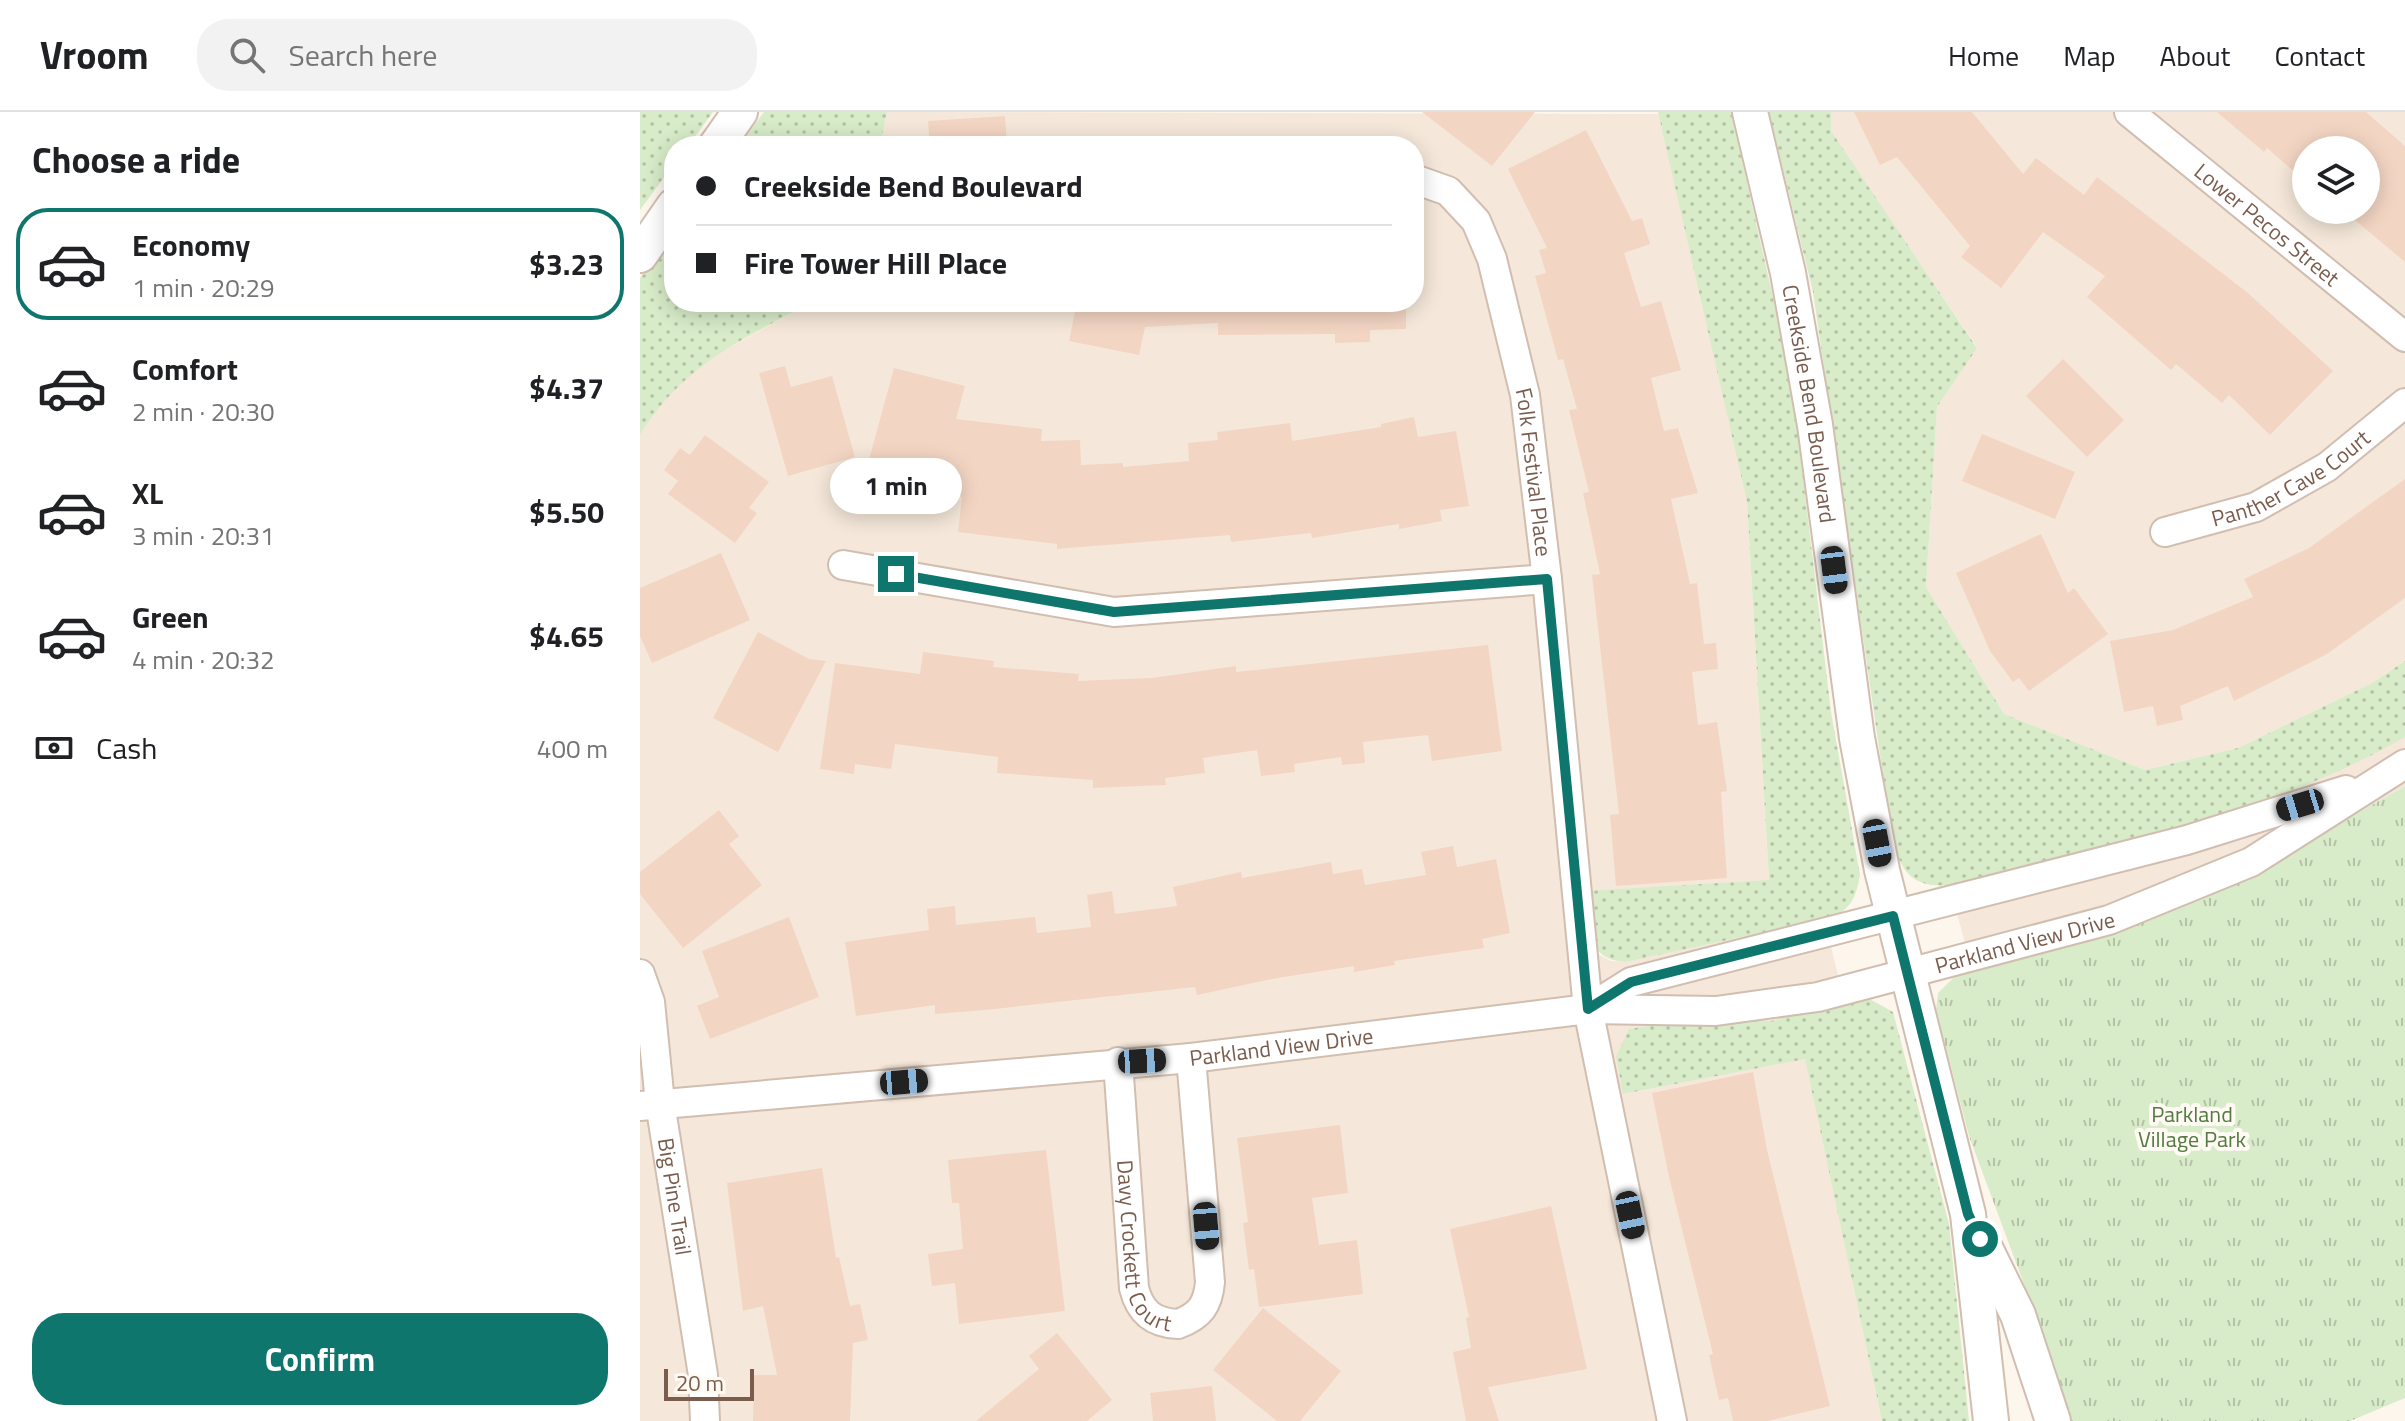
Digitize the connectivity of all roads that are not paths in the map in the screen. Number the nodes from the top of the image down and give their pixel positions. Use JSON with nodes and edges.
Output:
{"nodes":[{"id":1,"x":740,"y":112,"type":"edge"},
{"id":2,"x":1750,"y":112,"type":"edge"},
{"id":3,"x":2129,"y":112,"type":"edge"},
{"id":4,"x":723,"y":136,"type":"edge"},
{"id":5,"x":1424,"y":183,"type":"edge"},
{"id":6,"x":664,"y":220,"type":"edge"},
{"id":7,"x":640,"y":255,"type":"edge"},
{"id":8,"x":2405,"y":337,"type":"edge"},
{"id":9,"x":2405,"y":403,"type":"edge"},
{"id":10,"x":2165,"y":532,"type":"dead end"},
{"id":11,"x":843,"y":565,"type":"dead end"},
{"id":12,"x":1547,"y":579,"type":"junction"},
{"id":13,"x":2395,"y":771,"type":"edge"},
{"id":14,"x":1893,"y":916,"type":"junction"},
{"id":15,"x":640,"y":974,"type":"edge"},
{"id":16,"x":1907,"y":974,"type":"junction"},
{"id":17,"x":1588,"y":1009,"type":"junction"},
{"id":18,"x":1191,"y":1058,"type":"junction"},
{"id":19,"x":1118,"y":1062,"type":"junction"},
{"id":20,"x":650,"y":1105,"type":"edge"},
{"id":21,"x":1968,"y":1214,"type":"junction"},
{"id":22,"x":705,"y":1421,"type":"edge"},
{"id":23,"x":1672,"y":1421,"type":"edge"},
{"id":24,"x":1991,"y":1421,"type":"edge"},
{"id":25,"x":2053,"y":1421,"type":"edge"}],
"edges":[{"from":1,"to":4,"type":"street"},
{"from":2,"to":14,"type":"street","name":"Creekside Bend Boulevard"},
{"from":3,"to":8,"type":"street","name":"Lower Pecos Street"},
{"from":5,"to":12,"type":"street","name":"Folk Festival Place"},
{"from":6,"to":7,"type":"street"},
{"from":9,"to":10,"type":"street","name":"Panther Cave Court"},
{"from":11,"to":12,"type":"street"},
{"from":12,"to":17,"type":"street","name":"Folk Festival Place"},
{"from":13,"to":14,"type":"street","name":"Parkland View Drive"},
{"from":13,"to":16,"type":"street","name":"Parkland View Drive"},
{"from":14,"to":16,"type":"street","name":"Creekside Bend Boulevard"},
{"from":14,"to":17,"type":"street","name":"Parkland View Drive"},
{"from":15,"to":20,"type":"street","name":"Big Pine Trail"},
{"from":16,"to":17,"type":"street","name":"Parkland View Drive"},
{"from":16,"to":21,"type":"street","name":"Creekside Bend Boulevard"},
{"from":17,"to":18,"type":"street","name":"Parkland View Drive"},
{"from":17,"to":23,"type":"street","name":"Folk Festival Place"},
{"from":18,"to":19,"type":"street","name":"Parkland View Drive"},
{"from":18,"to":19,"type":"street","name":"Davy Crockett Court"},
{"from":19,"to":20,"type":"street","name":"Parkland View Drive"},
{"from":20,"to":22,"type":"street","name":"Big Pine Trail"},
{"from":21,"to":24,"type":"street","name":"Creekside Bend Boulevard"},
{"from":21,"to":25,"type":"street","name":"Creekside Bend Boulevard"}]}
